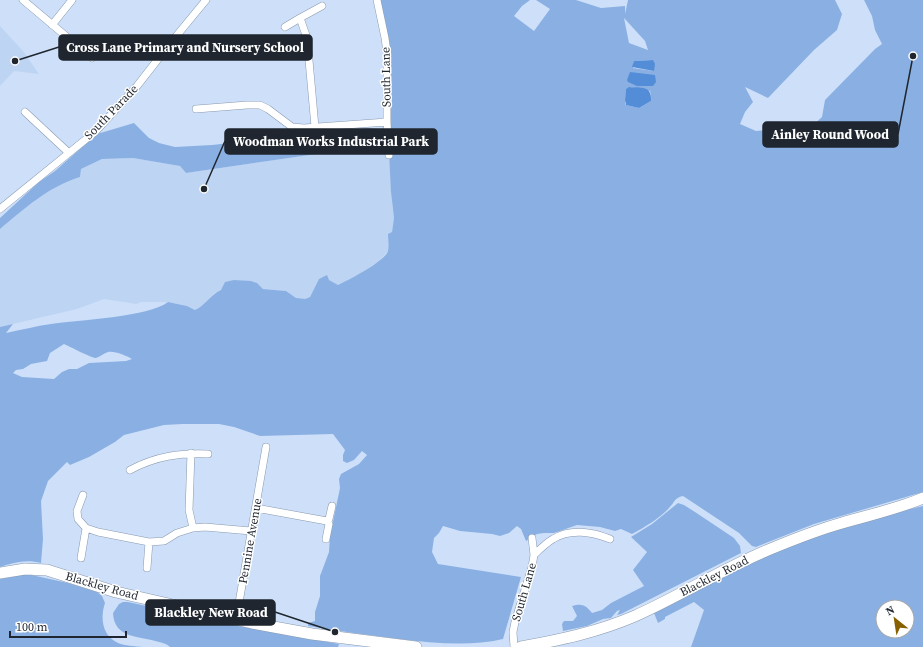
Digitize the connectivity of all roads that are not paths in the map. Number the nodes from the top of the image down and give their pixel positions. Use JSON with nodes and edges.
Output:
{"nodes":[{"id":1,"x":23,"y":0,"type":"edge"},
{"id":2,"x":72,"y":0,"type":"edge"},
{"id":3,"x":206,"y":0,"type":"edge"},
{"id":4,"x":377,"y":0,"type":"edge"},
{"id":5,"x":322,"y":6,"type":"dead end"},
{"id":6,"x":300,"y":18,"type":"junction"},
{"id":7,"x":52,"y":25,"type":"junction"},
{"id":8,"x":285,"y":27,"type":"dead end"},
{"id":9,"x":92,"y":58,"type":"dead end"},
{"id":10,"x":196,"y":109,"type":"dead end"},
{"id":11,"x":26,"y":112,"type":"dead end"},
{"id":12,"x":387,"y":122,"type":"junction"},
{"id":13,"x":315,"y":127,"type":"junction"},
{"id":14,"x":69,"y":153,"type":"junction"},
{"id":15,"x":389,"y":155,"type":"dead end"},
{"id":16,"x":0,"y":209,"type":"edge"},
{"id":17,"x":266,"y":447,"type":"dead end"},
{"id":18,"x":191,"y":454,"type":"junction"},
{"id":19,"x":208,"y":454,"type":"dead end"},
{"id":20,"x":130,"y":470,"type":"dead end"},
{"id":21,"x":83,"y":495,"type":"dead end"},
{"id":22,"x":923,"y":498,"type":"edge"},
{"id":23,"x":923,"y":503,"type":"edge"},
{"id":24,"x":908,"y":505,"type":"junction"},
{"id":25,"x":332,"y":506,"type":"dead end"},
{"id":26,"x":256,"y":508,"type":"junction"},
{"id":27,"x":327,"y":521,"type":"junction"},
{"id":28,"x":86,"y":528,"type":"junction"},
{"id":29,"x":193,"y":528,"type":"junction"},
{"id":30,"x":252,"y":531,"type":"junction"},
{"id":31,"x":532,"y":538,"type":"dead end"},
{"id":32,"x":326,"y":539,"type":"dead end"},
{"id":33,"x":610,"y":539,"type":"dead end"},
{"id":34,"x":149,"y":542,"type":"junction"},
{"id":35,"x":534,"y":555,"type":"junction"},
{"id":36,"x":81,"y":558,"type":"dead end"},
{"id":37,"x":147,"y":568,"type":"dead end"},
{"id":38,"x":0,"y":573,"type":"edge"},
{"id":39,"x":236,"y":620,"type":"junction"},
{"id":40,"x":416,"y":647,"type":"edge"},
{"id":41,"x":514,"y":647,"type":"edge"},
{"id":42,"x":521,"y":647,"type":"edge"}],
"edges":[{"from":1,"to":7,"type":"street"},
{"from":2,"to":7,"type":"street"},
{"from":3,"to":14,"type":"street","name":"South Parade"},
{"from":4,"to":12,"type":"street","name":"South Lane"},
{"from":5,"to":6,"type":"street"},
{"from":6,"to":8,"type":"street"},
{"from":6,"to":13,"type":"street"},
{"from":7,"to":9,"type":"street"},
{"from":10,"to":13,"type":"street"},
{"from":11,"to":14,"type":"street"},
{"from":12,"to":13,"type":"street"},
{"from":12,"to":15,"type":"street","name":"South Lane"},
{"from":14,"to":16,"type":"street","name":"South Parade"},
{"from":17,"to":26,"type":"street","name":"Pennine Avenue"},
{"from":18,"to":19,"type":"street"},
{"from":18,"to":20,"type":"street"},
{"from":18,"to":29,"type":"street"},
{"from":21,"to":28,"type":"street"},
{"from":22,"to":24,"type":"street","name":"Blackley Road"},
{"from":23,"to":24,"type":"street","name":"Blackley Road"},
{"from":24,"to":42,"type":"street","name":"Blackley Road"},
{"from":25,"to":27,"type":"street"},
{"from":26,"to":27,"type":"street"},
{"from":26,"to":30,"type":"street","name":"Pennine Avenue"},
{"from":27,"to":32,"type":"street"},
{"from":28,"to":34,"type":"street"},
{"from":28,"to":36,"type":"street"},
{"from":29,"to":30,"type":"street"},
{"from":29,"to":34,"type":"street"},
{"from":30,"to":39,"type":"street","name":"Pennine Avenue"},
{"from":31,"to":35,"type":"street","name":"South Lane"},
{"from":33,"to":35,"type":"street"},
{"from":34,"to":37,"type":"street"},
{"from":35,"to":41,"type":"street","name":"South Lane"},
{"from":38,"to":39,"type":"street","name":"Blackley Road"},
{"from":39,"to":40,"type":"street","name":"Blackley Road"}]}
